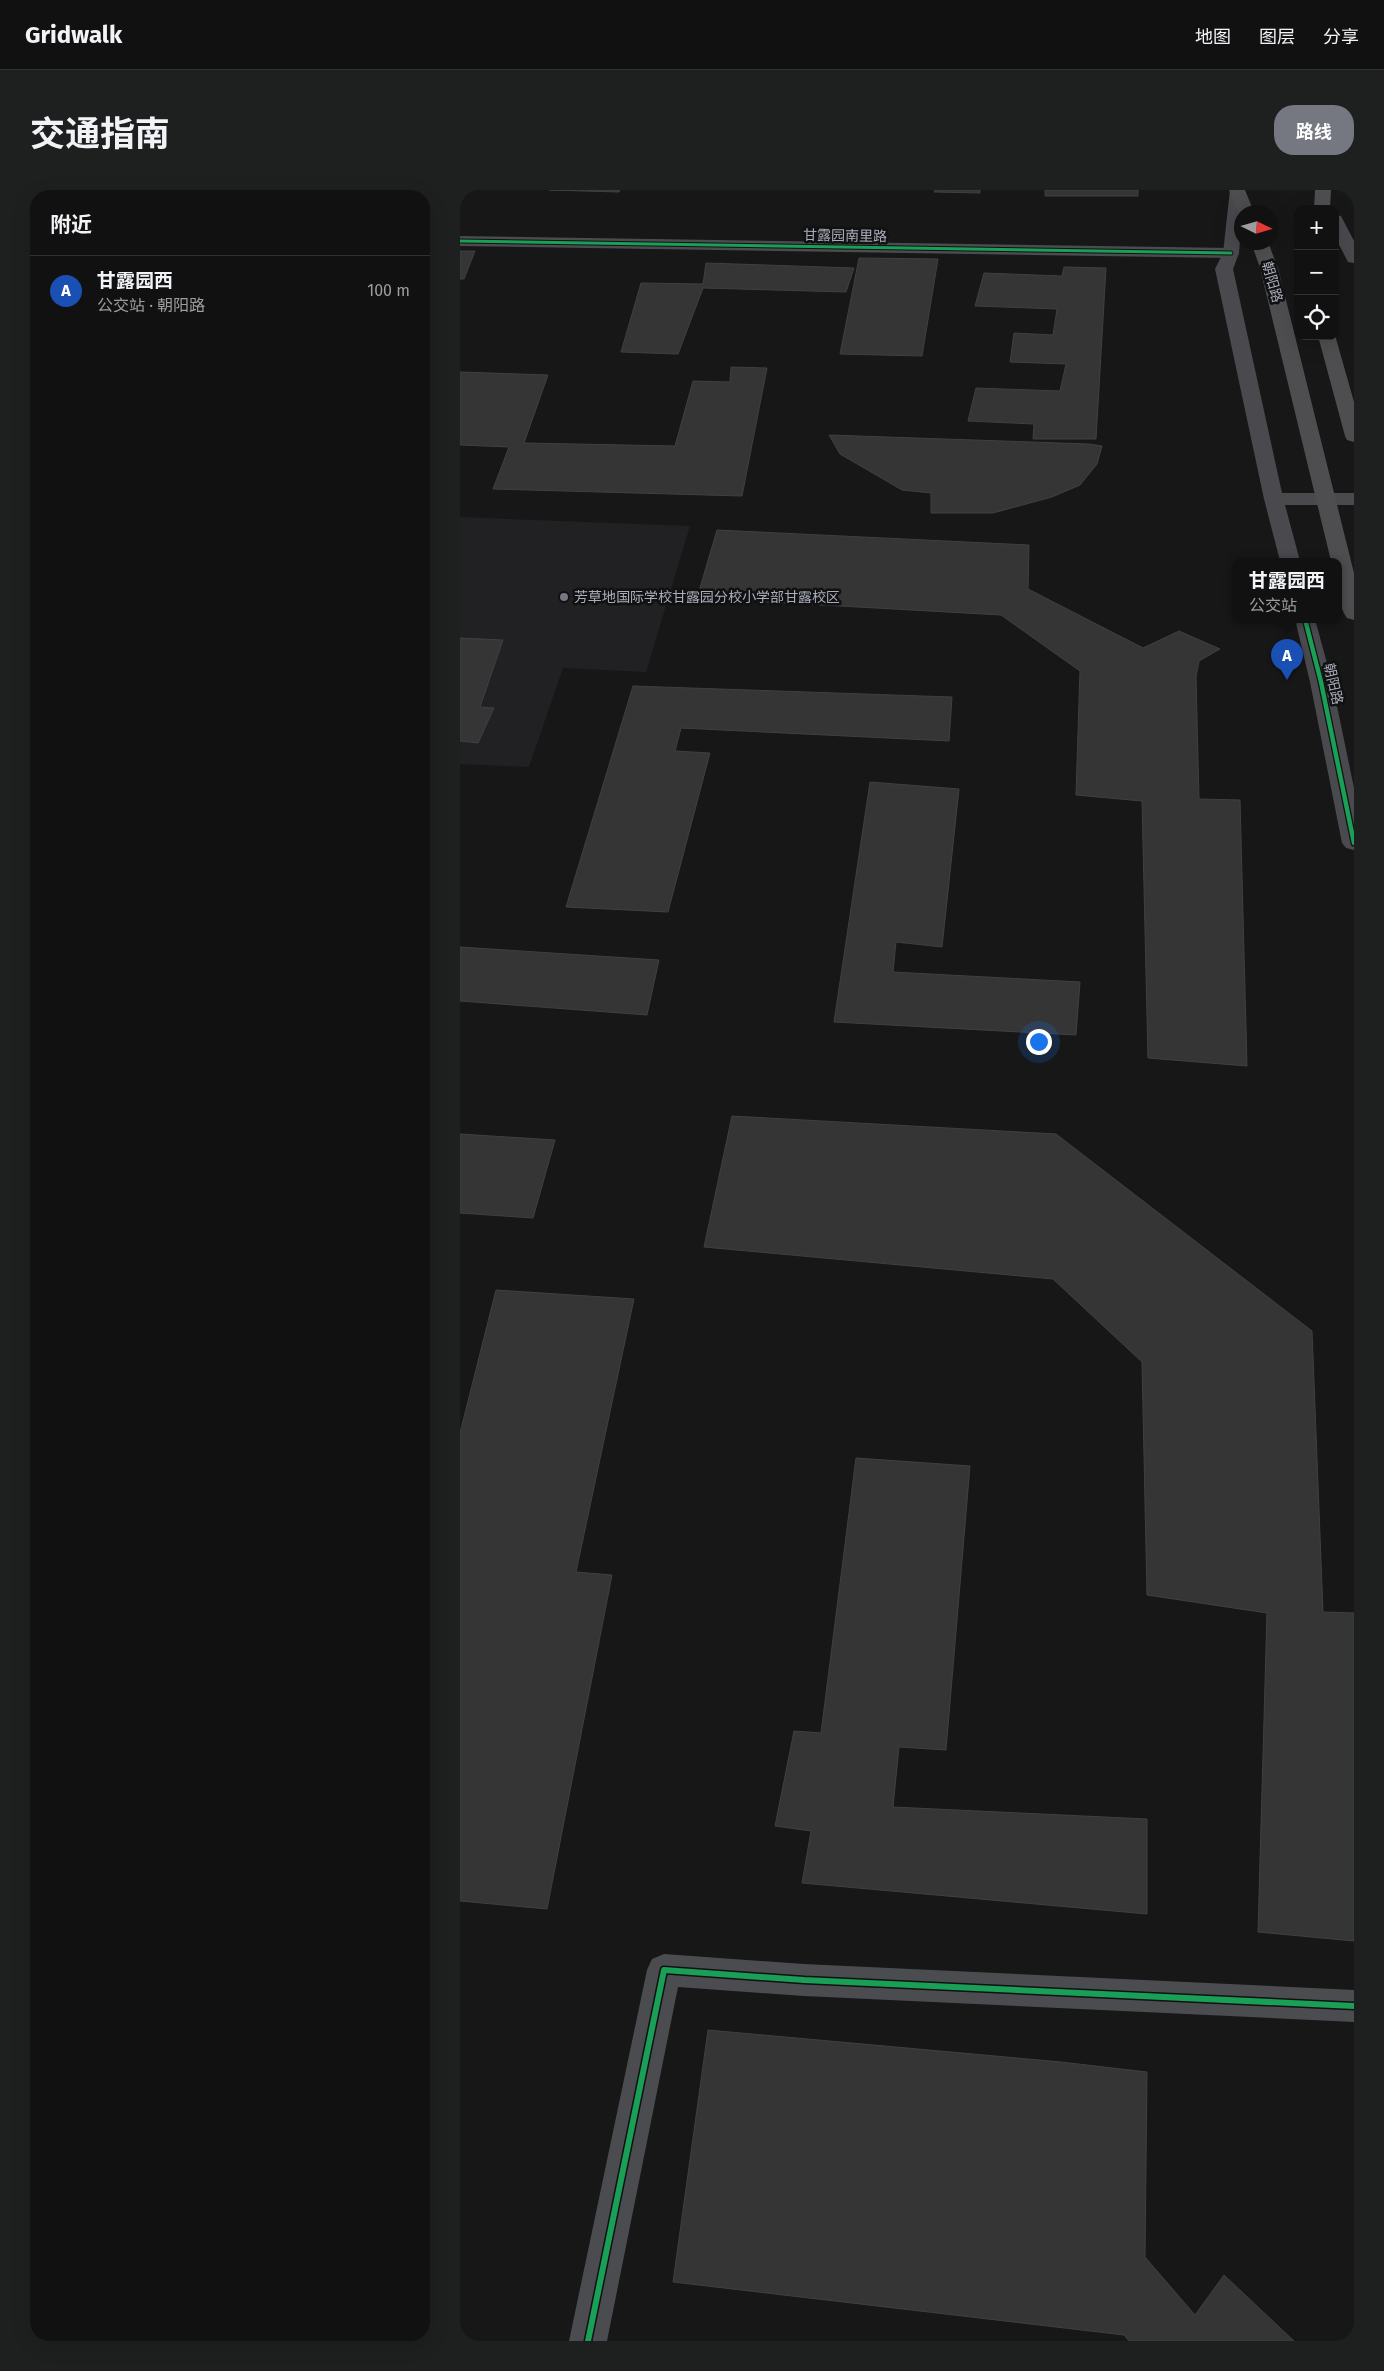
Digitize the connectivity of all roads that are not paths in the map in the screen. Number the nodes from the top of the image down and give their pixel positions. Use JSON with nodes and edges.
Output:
{"nodes":[{"id":1,"x":1237,"y":191,"type":"edge"},
{"id":2,"x":1243,"y":205,"type":"edge"},
{"id":3,"x":1339,"y":228,"type":"edge"},
{"id":4,"x":460,"y":241,"type":"edge"},
{"id":5,"x":1261,"y":250,"type":"edge"},
{"id":6,"x":1230,"y":253,"type":"junction"},
{"id":7,"x":1354,"y":258,"type":"edge"},
{"id":8,"x":1328,"y":340,"type":"edge"},
{"id":9,"x":1354,"y":436,"type":"edge"},
{"id":10,"x":1274,"y":499,"type":"junction"},
{"id":11,"x":1326,"y":499,"type":"junction"},
{"id":12,"x":1354,"y":499,"type":"edge"},
{"id":13,"x":1289,"y":558,"type":"edge"},
{"id":14,"x":1340,"y":558,"type":"edge"},
{"id":15,"x":1342,"y":565,"type":"edge"},
{"id":16,"x":1354,"y":614,"type":"edge"},
{"id":17,"x":1306,"y":623,"type":"edge"},
{"id":18,"x":1354,"y":843,"type":"edge"},
{"id":19,"x":1354,"y":2006,"type":"edge"},
{"id":20,"x":588,"y":2341,"type":"edge"}],
"edges":[{"from":1,"to":2,"type":"highway"},
{"from":1,"to":6,"type":"street"},
{"from":3,"to":7,"type":"street"},
{"from":4,"to":6,"type":"street","name":"甘露园南里路"},
{"from":5,"to":11,"type":"highway","name":"朝阳路"},
{"from":6,"to":10,"type":"street"},
{"from":8,"to":9,"type":"highway"},
{"from":10,"to":11,"type":"street"},
{"from":10,"to":13,"type":"street"},
{"from":11,"to":12,"type":"street"},
{"from":11,"to":14,"type":"highway","name":"朝阳路"},
{"from":15,"to":16,"type":"highway","name":"朝阳路"},
{"from":17,"to":18,"type":"street","name":"朝阳路"},
{"from":19,"to":20,"type":"street"}]}
